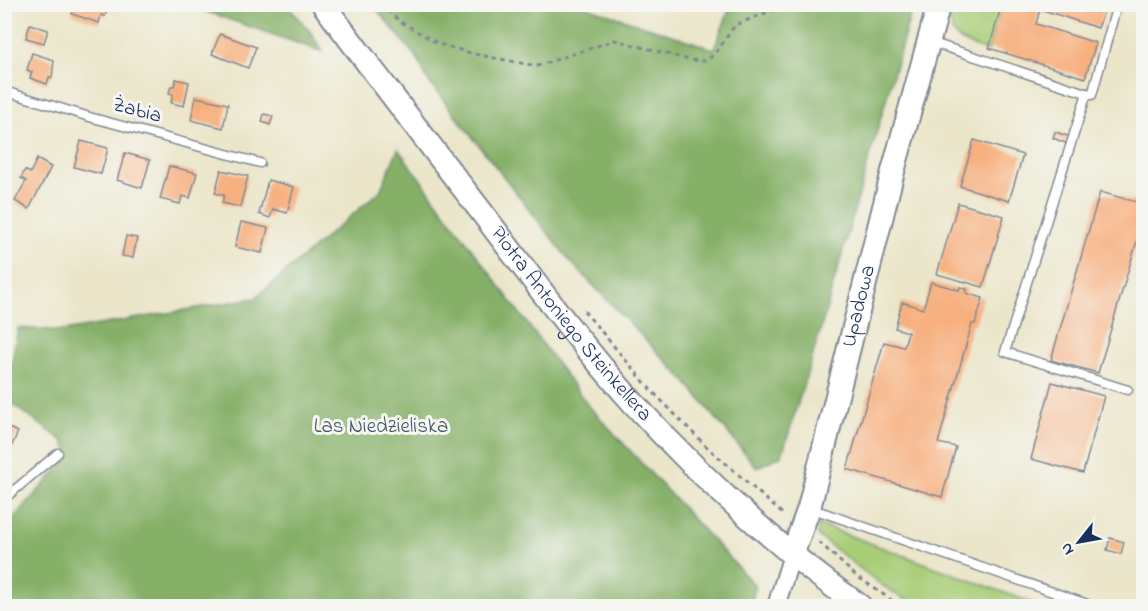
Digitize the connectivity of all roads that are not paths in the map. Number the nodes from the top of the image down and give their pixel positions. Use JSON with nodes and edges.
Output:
{"nodes":[{"id":1,"x":323,"y":4,"type":"edge"},
{"id":2,"x":939,"y":4,"type":"edge"},
{"id":3,"x":1113,"y":4,"type":"edge"},
{"id":4,"x":929,"y":41,"type":"junction"},
{"id":5,"x":4,"y":91,"type":"edge"},
{"id":6,"x":1087,"y":93,"type":"junction"},
{"id":7,"x":260,"y":164,"type":"dead end"},
{"id":8,"x":1128,"y":390,"type":"dead end"},
{"id":9,"x":58,"y":453,"type":"dead end"},
{"id":10,"x":4,"y":499,"type":"edge"},
{"id":11,"x":805,"y":517,"type":"junction"},
{"id":12,"x":792,"y":555,"type":"junction"},
{"id":13,"x":776,"y":606,"type":"edge"},
{"id":14,"x":860,"y":606,"type":"edge"},
{"id":15,"x":1093,"y":606,"type":"edge"}],
"edges":[{"from":1,"to":12,"type":"street","name":"Piotra Antoniego Steinkellera"},
{"from":2,"to":4,"type":"street","name":"Upadowa"},
{"from":3,"to":6,"type":"lane"},
{"from":4,"to":6,"type":"lane"},
{"from":4,"to":11,"type":"street","name":"Upadowa"},
{"from":5,"to":7,"type":"lane","name":"Żabia"},
{"from":6,"to":8,"type":"lane"},
{"from":9,"to":10,"type":"lane"},
{"from":11,"to":12,"type":"street","name":"Upadowa"},
{"from":11,"to":15,"type":"lane"},
{"from":12,"to":13,"type":"street","name":"Upadowa"},
{"from":12,"to":14,"type":"street","name":"Piotra Antoniego Steinkellera"}]}
